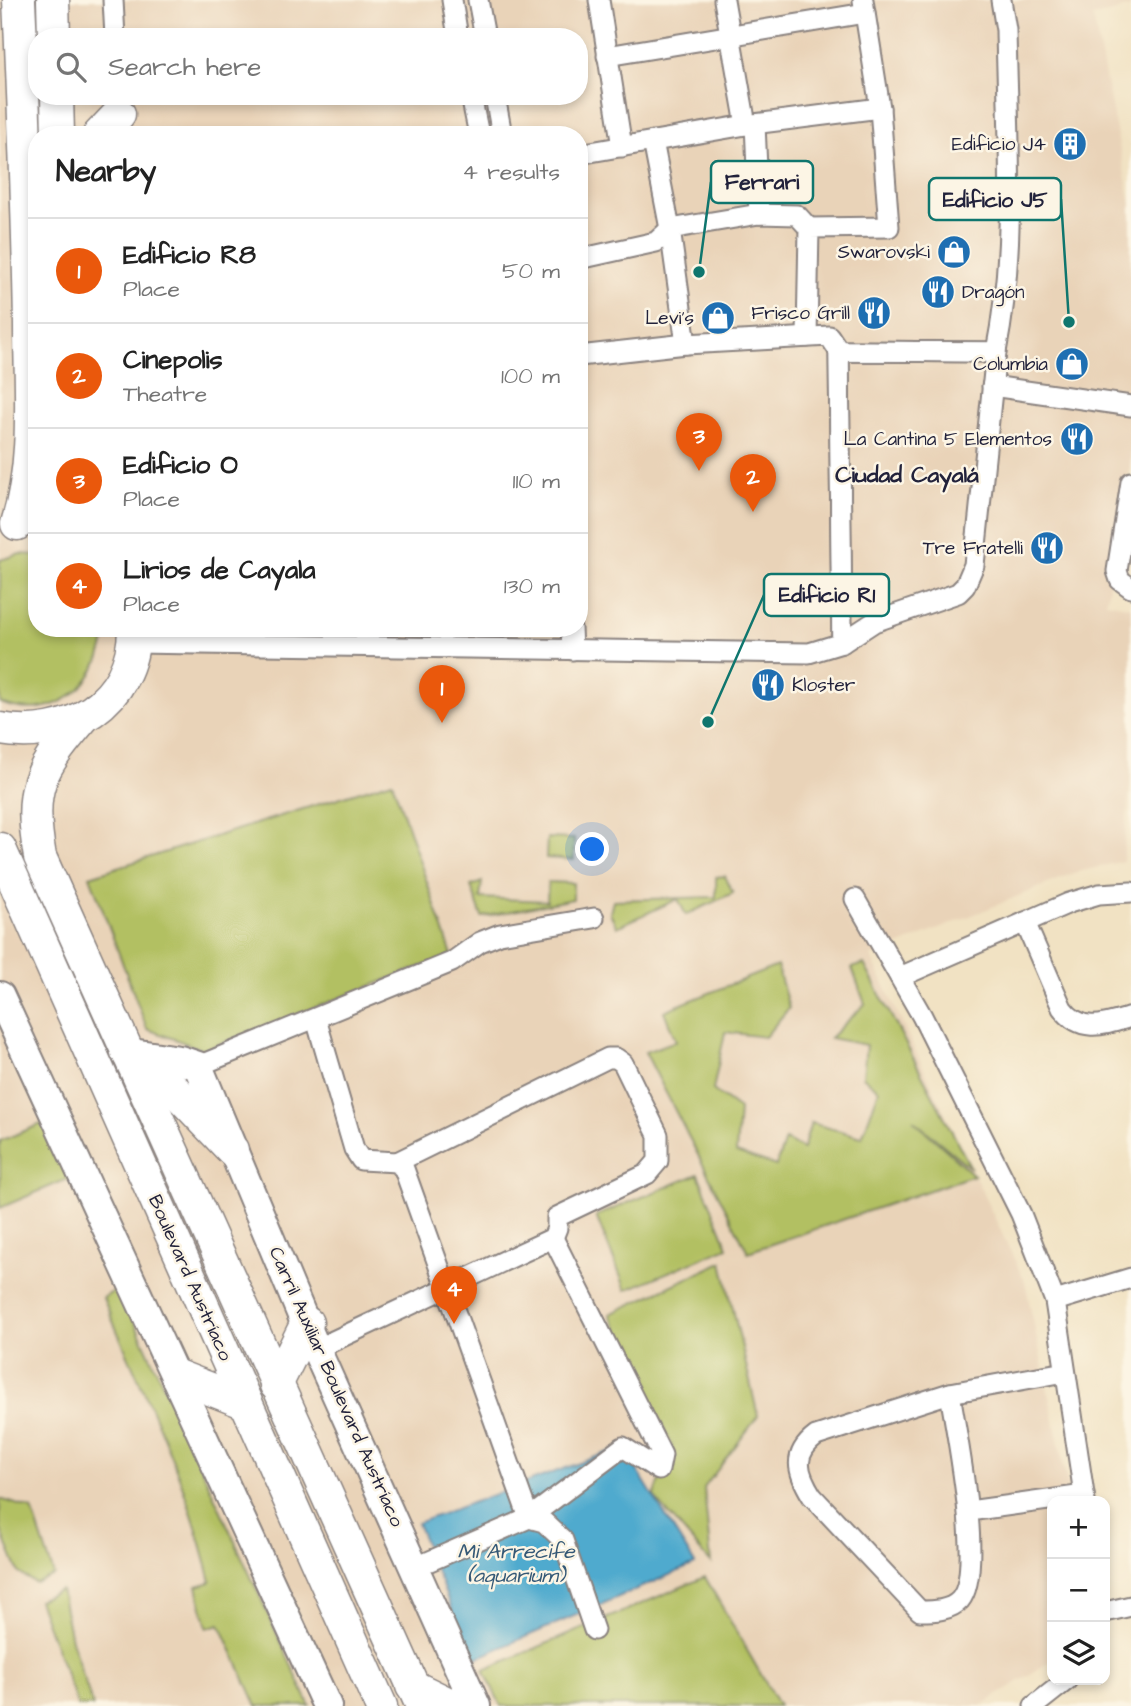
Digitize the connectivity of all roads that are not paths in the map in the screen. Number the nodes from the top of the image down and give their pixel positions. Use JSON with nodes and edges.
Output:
{"nodes":[{"id":1,"x":19,"y":0,"type":"edge"},
{"id":2,"x":53,"y":0,"type":"edge"},
{"id":3,"x":113,"y":0,"type":"edge"},
{"id":4,"x":452,"y":0,"type":"edge"},
{"id":5,"x":478,"y":0,"type":"edge"},
{"id":6,"x":599,"y":0,"type":"edge"},
{"id":7,"x":724,"y":0,"type":"edge"},
{"id":8,"x":1001,"y":0,"type":"edge"},
{"id":9,"x":864,"y":6,"type":"edge"},
{"id":10,"x":54,"y":28,"type":"edge"},
{"id":11,"x":115,"y":28,"type":"edge"},
{"id":12,"x":457,"y":28,"type":"edge"},
{"id":13,"x":483,"y":28,"type":"edge"},
{"id":14,"x":729,"y":33,"type":"junction"},
{"id":15,"x":607,"y":56,"type":"junction"},
{"id":16,"x":57,"y":105,"type":"edge"},
{"id":17,"x":473,"y":105,"type":"edge"},
{"id":18,"x":497,"y":105,"type":"edge"},
{"id":19,"x":880,"y":108,"type":"junction"},
{"id":20,"x":751,"y":124,"type":"junction"},
{"id":21,"x":58,"y":126,"type":"edge"},
{"id":22,"x":477,"y":126,"type":"edge"},
{"id":23,"x":500,"y":126,"type":"edge"},
{"id":24,"x":0,"y":135,"type":"edge"},
{"id":25,"x":653,"y":141,"type":"junction"},
{"id":26,"x":622,"y":147,"type":"junction"},
{"id":27,"x":588,"y":153,"type":"edge"},
{"id":28,"x":27,"y":167,"type":"junction"},
{"id":29,"x":759,"y":214,"type":"junction"},
{"id":30,"x":810,"y":228,"type":"junction"},
{"id":31,"x":670,"y":229,"type":"junction"},
{"id":32,"x":28,"y":236,"type":"edge"},
{"id":33,"x":588,"y":257,"type":"edge"},
{"id":34,"x":807,"y":337,"type":"junction"},
{"id":35,"x":686,"y":344,"type":"junction"},
{"id":36,"x":839,"y":351,"type":"junction"},
{"id":37,"x":996,"y":352,"type":"junction"},
{"id":38,"x":588,"y":355,"type":"edge"},
{"id":39,"x":992,"y":386,"type":"junction"},
{"id":40,"x":1131,"y":406,"type":"edge"},
{"id":41,"x":28,"y":480,"type":"edge"},
{"id":42,"x":1131,"y":482,"type":"edge"},
{"id":43,"x":18,"y":526,"type":"edge"},
{"id":44,"x":1131,"y":588,"type":"edge"},
{"id":45,"x":134,"y":637,"type":"edge"},
{"id":46,"x":165,"y":637,"type":"edge"},
{"id":47,"x":571,"y":637,"type":"edge"},
{"id":48,"x":842,"y":643,"type":"junction"},
{"id":49,"x":572,"y":650,"type":"junction"},
{"id":50,"x":83,"y":719,"type":"junction"},
{"id":51,"x":0,"y":729,"type":"edge"},
{"id":52,"x":0,"y":849,"type":"edge"},
{"id":53,"x":1131,"y":892,"type":"edge"},
{"id":54,"x":855,"y":899,"type":"dead end"},
{"id":55,"x":594,"y":918,"type":"dead end"},
{"id":56,"x":1025,"y":922,"type":"junction"},
{"id":57,"x":901,"y":977,"type":"junction"},
{"id":58,"x":0,"y":996,"type":"edge"},
{"id":59,"x":1131,"y":1018,"type":"edge"},
{"id":60,"x":316,"y":1019,"type":"junction"},
{"id":61,"x":125,"y":1052,"type":"junction"},
{"id":62,"x":198,"y":1066,"type":"junction"},
{"id":63,"x":232,"y":1150,"type":"junction"},
{"id":64,"x":397,"y":1162,"type":"junction"},
{"id":65,"x":553,"y":1238,"type":"junction"},
{"id":66,"x":1131,"y":1278,"type":"edge"},
{"id":67,"x":446,"y":1286,"type":"junction"},
{"id":68,"x":1055,"y":1301,"type":"junction"},
{"id":69,"x":312,"y":1336,"type":"junction"},
{"id":70,"x":1065,"y":1371,"type":"junction"},
{"id":71,"x":177,"y":1376,"type":"junction"},
{"id":72,"x":276,"y":1385,"type":"junction"},
{"id":73,"x":950,"y":1393,"type":"junction"},
{"id":74,"x":246,"y":1403,"type":"junction"},
{"id":75,"x":1084,"y":1496,"type":"edge"},
{"id":76,"x":1047,"y":1502,"type":"edge"},
{"id":77,"x":969,"y":1511,"type":"junction"},
{"id":78,"x":529,"y":1518,"type":"junction"},
{"id":79,"x":416,"y":1567,"type":"junction"},
{"id":80,"x":1131,"y":1606,"type":"edge"},
{"id":81,"x":1110,"y":1611,"type":"edge"},
{"id":82,"x":594,"y":1630,"type":"dead end"},
{"id":83,"x":1061,"y":1685,"type":"edge"},
{"id":84,"x":417,"y":1696,"type":"edge"},
{"id":85,"x":327,"y":1706,"type":"edge"},
{"id":86,"x":382,"y":1706,"type":"edge"},
{"id":87,"x":453,"y":1706,"type":"edge"},
{"id":88,"x":476,"y":1706,"type":"edge"},
{"id":89,"x":1034,"y":1706,"type":"edge"}],
"edges":[{"from":1,"to":28,"type":"main road"},
{"from":2,"to":10,"type":"main road"},
{"from":3,"to":11,"type":"street"},
{"from":4,"to":12,"type":"street"},
{"from":5,"to":13,"type":"street"},
{"from":6,"to":15,"type":"street"},
{"from":7,"to":14,"type":"street"},
{"from":8,"to":37,"type":"street"},
{"from":9,"to":14,"type":"street"},
{"from":9,"to":19,"type":"street"},
{"from":14,"to":15,"type":"street"},
{"from":14,"to":20,"type":"street"},
{"from":15,"to":26,"type":"street"},
{"from":16,"to":21,"type":"main road"},
{"from":17,"to":22,"type":"street"},
{"from":18,"to":23,"type":"street"},
{"from":19,"to":20,"type":"street"},
{"from":19,"to":30,"type":"street"},
{"from":20,"to":25,"type":"street"},
{"from":20,"to":29,"type":"street"},
{"from":24,"to":28,"type":"main road"},
{"from":25,"to":26,"type":"street"},
{"from":25,"to":31,"type":"street"},
{"from":26,"to":27,"type":"street"},
{"from":28,"to":32,"type":"main road"},
{"from":29,"to":30,"type":"street"},
{"from":29,"to":31,"type":"street"},
{"from":30,"to":34,"type":"street"},
{"from":31,"to":33,"type":"street"},
{"from":31,"to":35,"type":"street"},
{"from":34,"to":35,"type":"street"},
{"from":34,"to":36,"type":"street"},
{"from":35,"to":38,"type":"street"},
{"from":36,"to":37,"type":"street"},
{"from":36,"to":48,"type":"street"},
{"from":37,"to":39,"type":"street"},
{"from":39,"to":40,"type":"street"},
{"from":39,"to":48,"type":"street"},
{"from":41,"to":43,"type":"main road"},
{"from":42,"to":44,"type":"street"},
{"from":45,"to":50,"type":"main road","name":"Boulevard Austríaco"},
{"from":46,"to":49,"type":"street"},
{"from":47,"to":49,"type":"street"},
{"from":48,"to":49,"type":"street"},
{"from":50,"to":51,"type":"main road"},
{"from":50,"to":61,"type":"main road","name":"Boulevard Austríaco"},
{"from":52,"to":74,"type":"main road","name":"Boulevard Austríaco"},
{"from":53,"to":56,"type":"street"},
{"from":54,"to":57,"type":"street"},
{"from":55,"to":60,"type":"street"},
{"from":56,"to":57,"type":"street"},
{"from":56,"to":59,"type":"street"},
{"from":57,"to":68,"type":"street"},
{"from":58,"to":71,"type":"street"},
{"from":60,"to":62,"type":"street"},
{"from":60,"to":64,"type":"street"},
{"from":61,"to":62,"type":"street"},
{"from":61,"to":63,"type":"main road"},
{"from":61,"to":72,"type":"main road","name":"Boulevard Austríaco"},
{"from":62,"to":63,"type":"street","name":"Carril Auxiliar Boulevard Austríaco"},
{"from":63,"to":69,"type":"street","name":"Carril Auxiliar Boulevard Austríaco"},
{"from":64,"to":65,"type":"street"},
{"from":64,"to":67,"type":"street"},
{"from":65,"to":67,"type":"street"},
{"from":65,"to":78,"type":"street"},
{"from":66,"to":68,"type":"street"},
{"from":67,"to":69,"type":"street"},
{"from":67,"to":78,"type":"street"},
{"from":68,"to":70,"type":"street"},
{"from":69,"to":72,"type":"main road"},
{"from":69,"to":79,"type":"street","name":"Carril Auxiliar Boulevard Austríaco"},
{"from":70,"to":73,"type":"street"},
{"from":70,"to":75,"type":"street"},
{"from":71,"to":74,"type":"main road"},
{"from":71,"to":85,"type":"street"},
{"from":72,"to":84,"type":"main road","name":"Boulevard Austríaco"},
{"from":73,"to":77,"type":"street"},
{"from":73,"to":77,"type":"street"},
{"from":74,"to":86,"type":"main road","name":"Boulevard Austríaco"},
{"from":76,"to":77,"type":"street"},
{"from":78,"to":79,"type":"street"},
{"from":78,"to":82,"type":"street"},
{"from":79,"to":88,"type":"street","name":"Carril Auxiliar Boulevard Austríaco"},
{"from":80,"to":81,"type":"street"},
{"from":83,"to":89,"type":"street"},
{"from":84,"to":87,"type":"main road"}]}
